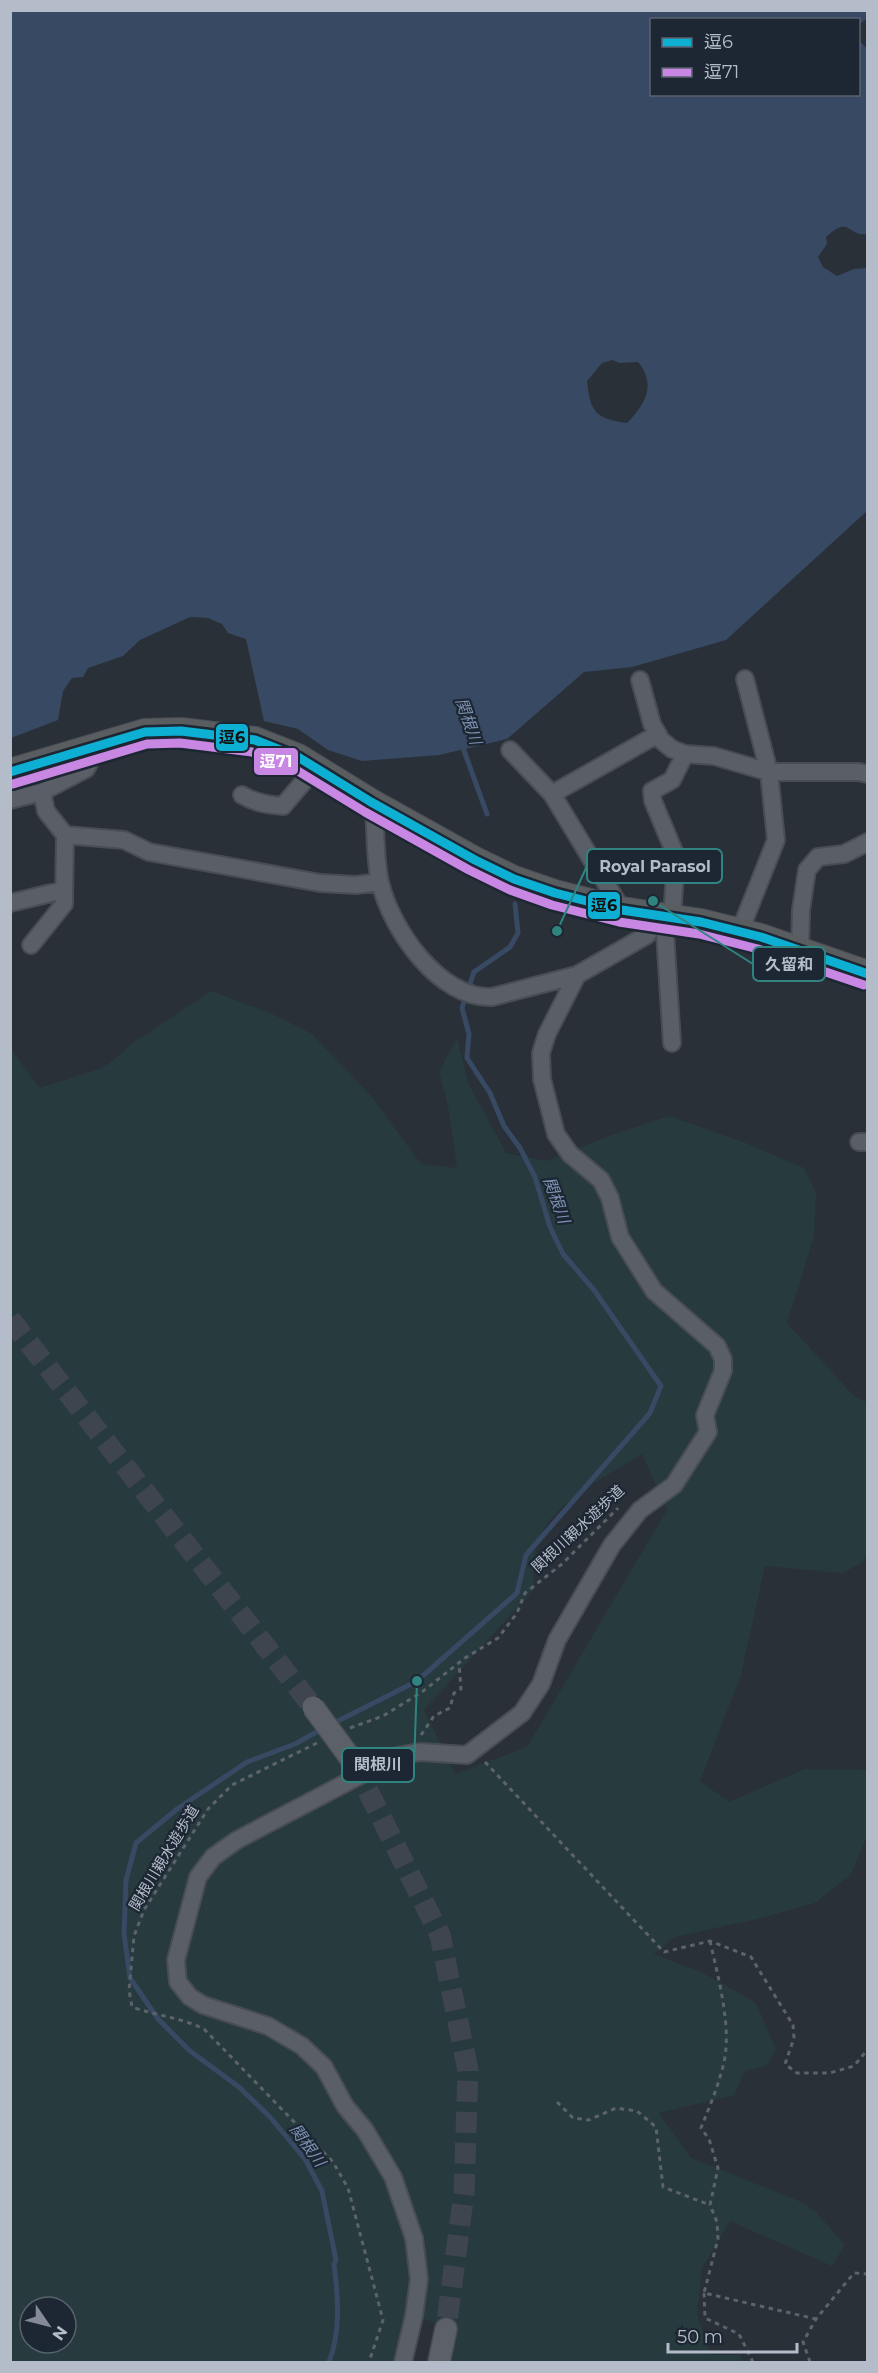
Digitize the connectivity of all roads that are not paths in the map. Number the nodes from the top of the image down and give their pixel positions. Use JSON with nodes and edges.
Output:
{"nodes":[{"id":1,"x":745,"y":679,"type":"dead end"},
{"id":2,"x":640,"y":680,"type":"dead end"},
{"id":3,"x":658,"y":734,"type":"junction"},
{"id":4,"x":99,"y":745,"type":"junction"},
{"id":5,"x":510,"y":750,"type":"dead end"},
{"id":6,"x":685,"y":754,"type":"junction"},
{"id":7,"x":315,"y":767,"type":"junction"},
{"id":8,"x":10,"y":772,"type":"edge"},
{"id":9,"x":769,"y":772,"type":"junction"},
{"id":10,"x":867,"y":774,"type":"edge"},
{"id":11,"x":42,"y":792,"type":"junction"},
{"id":12,"x":552,"y":794,"type":"junction"},
{"id":13,"x":242,"y":795,"type":"dead end"},
{"id":14,"x":10,"y":800,"type":"edge"},
{"id":15,"x":371,"y":802,"type":"junction"},
{"id":16,"x":65,"y":835,"type":"junction"},
{"id":17,"x":867,"y":842,"type":"edge"},
{"id":18,"x":380,"y":882,"type":"junction"},
{"id":19,"x":64,"y":890,"type":"junction"},
{"id":20,"x":10,"y":903,"type":"edge"},
{"id":21,"x":622,"y":910,"type":"junction"},
{"id":22,"x":665,"y":917,"type":"junction"},
{"id":23,"x":740,"y":931,"type":"junction"},
{"id":24,"x":31,"y":945,"type":"dead end"},
{"id":25,"x":800,"y":949,"type":"junction"},
{"id":26,"x":867,"y":974,"type":"edge"},
{"id":27,"x":577,"y":975,"type":"junction"},
{"id":28,"x":672,"y":1043,"type":"dead end"},
{"id":29,"x":313,"y":1707,"type":"tunnel mouth"},
{"id":30,"x":354,"y":1763,"type":"tunnel mouth"},
{"id":31,"x":446,"y":2329,"type":"tunnel mouth"},
{"id":32,"x":403,"y":2362,"type":"edge"},
{"id":33,"x":439,"y":2362,"type":"edge"}],
"edges":[{"from":1,"to":9,"type":"street"},
{"from":2,"to":3,"type":"street"},
{"from":3,"to":6,"type":"street"},
{"from":3,"to":12,"type":"street"},
{"from":4,"to":7,"type":"highway"},
{"from":4,"to":8,"type":"highway"},
{"from":4,"to":11,"type":"street"},
{"from":5,"to":12,"type":"street"},
{"from":6,"to":9,"type":"street"},
{"from":6,"to":22,"type":"street"},
{"from":7,"to":13,"type":"street"},
{"from":7,"to":15,"type":"highway"},
{"from":9,"to":10,"type":"street"},
{"from":9,"to":23,"type":"street"},
{"from":11,"to":14,"type":"street"},
{"from":11,"to":16,"type":"street"},
{"from":12,"to":21,"type":"street"},
{"from":15,"to":18,"type":"street"},
{"from":15,"to":21,"type":"highway"},
{"from":16,"to":18,"type":"street"},
{"from":16,"to":19,"type":"street"},
{"from":17,"to":25,"type":"street"},
{"from":18,"to":27,"type":"street"},
{"from":19,"to":20,"type":"street"},
{"from":19,"to":24,"type":"street"},
{"from":21,"to":22,"type":"highway"},
{"from":22,"to":23,"type":"highway"},
{"from":22,"to":27,"type":"street"},
{"from":22,"to":28,"type":"street"},
{"from":23,"to":25,"type":"highway"},
{"from":25,"to":26,"type":"highway"},
{"from":27,"to":32,"type":"street"},
{"from":29,"to":30,"type":"main road","bridge":true},
{"from":31,"to":33,"type":"main road"}]}
